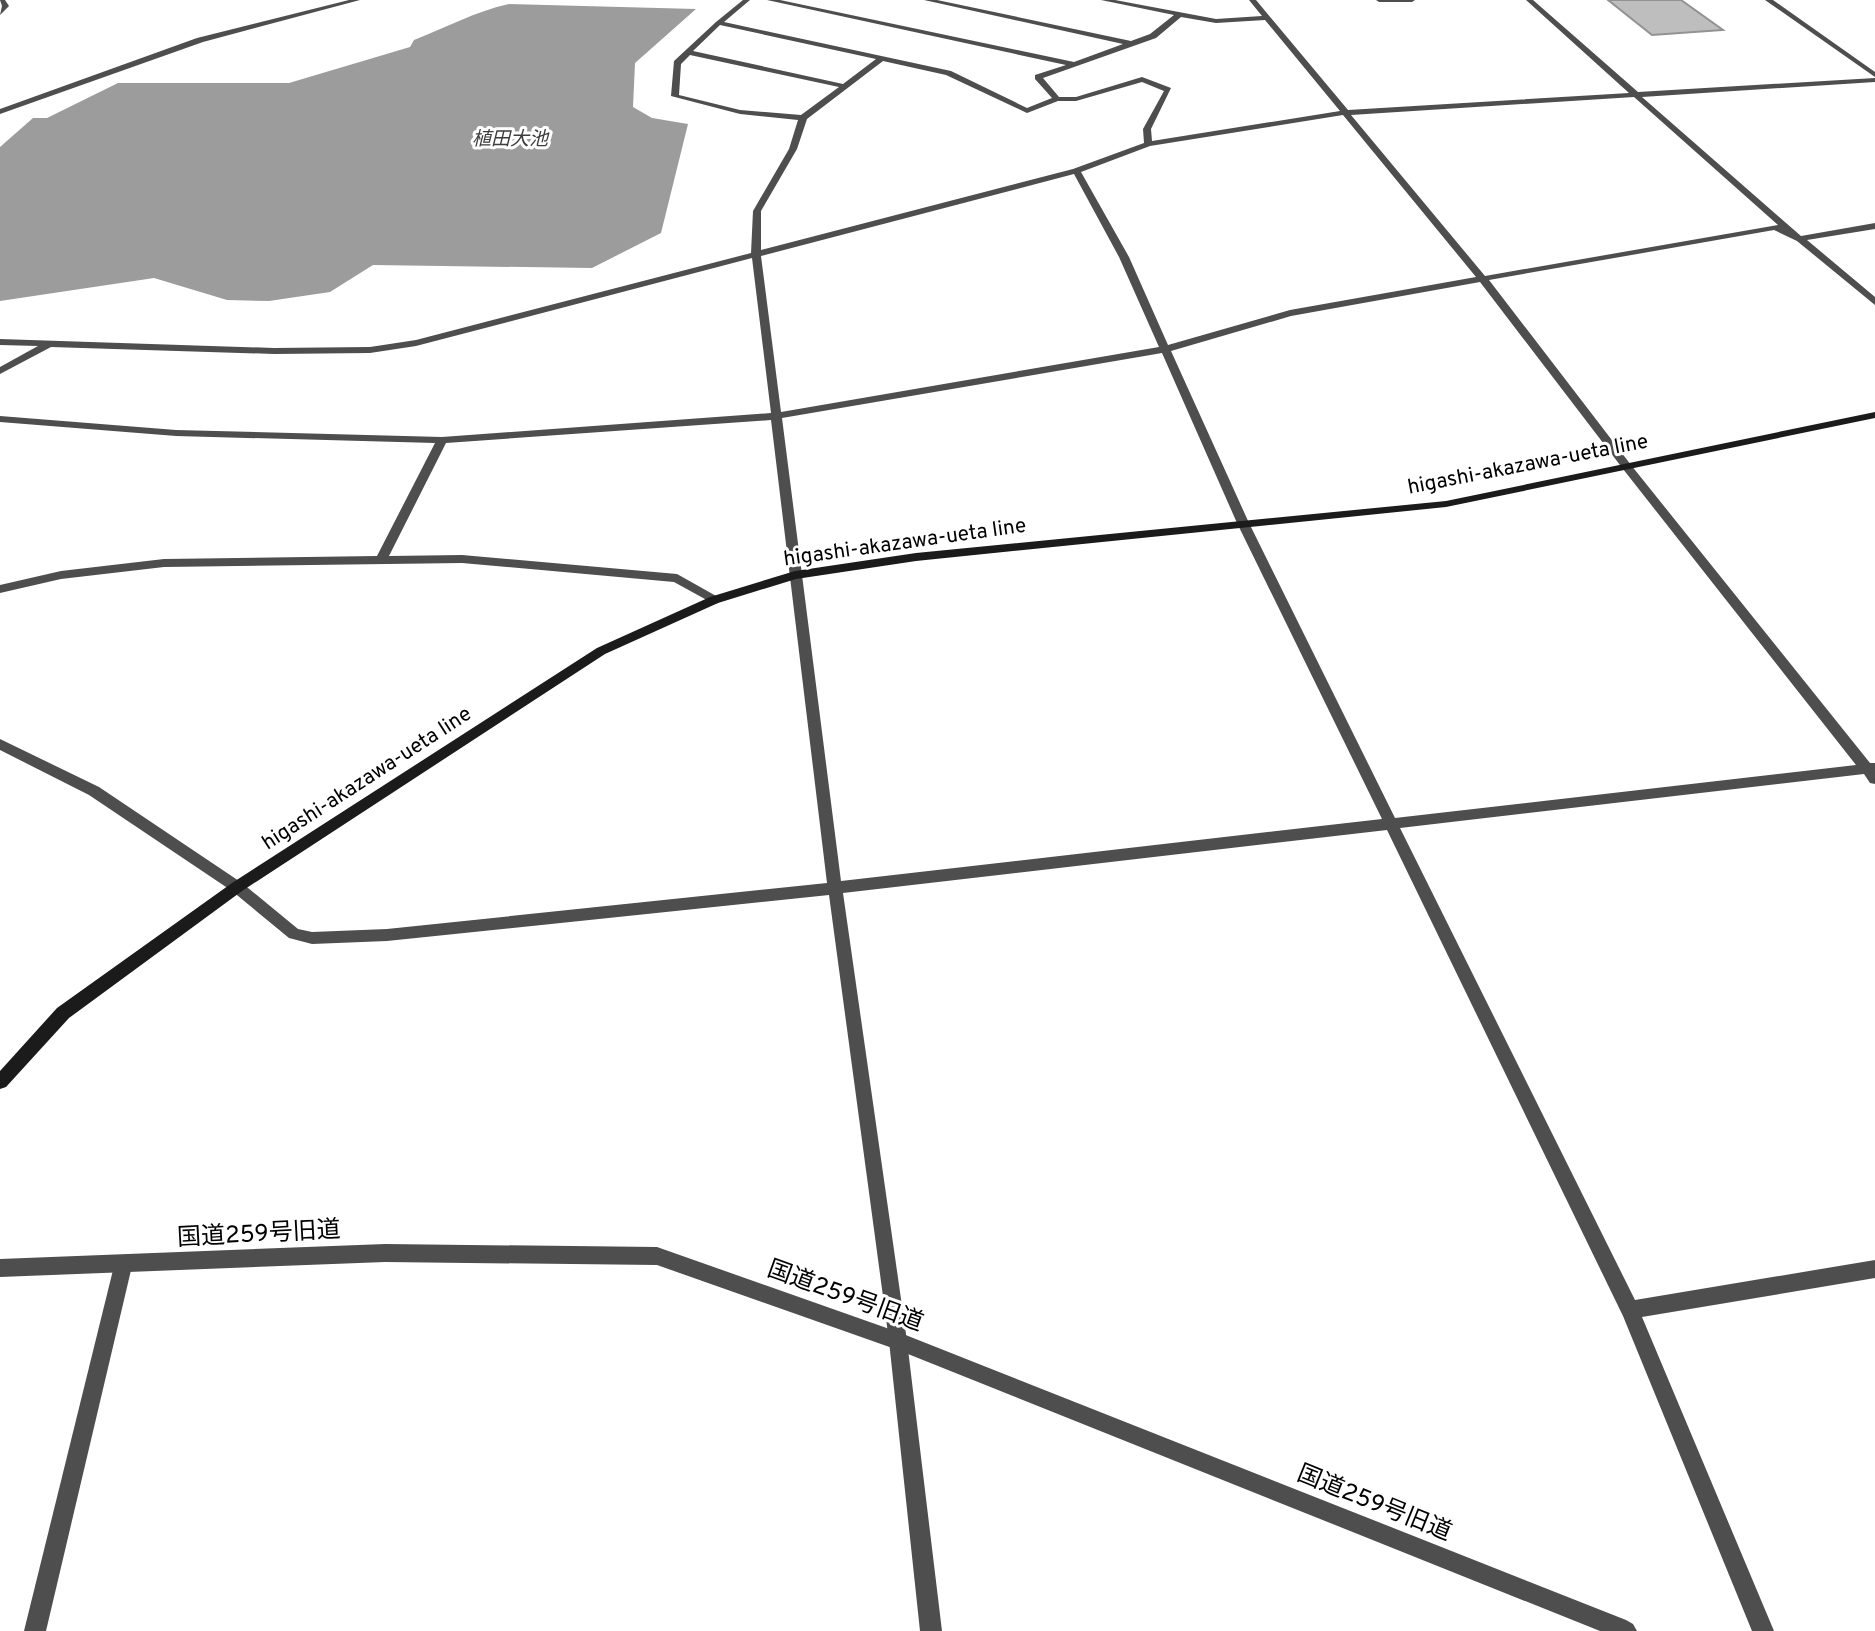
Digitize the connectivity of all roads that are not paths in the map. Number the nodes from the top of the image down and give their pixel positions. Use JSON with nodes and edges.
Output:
{"nodes":[{"id":1,"x":2,"y":0,"type":"edge"},
{"id":2,"x":357,"y":0,"type":"edge"},
{"id":3,"x":747,"y":0,"type":"edge"},
{"id":4,"x":770,"y":0,"type":"edge"},
{"id":5,"x":927,"y":0,"type":"edge"},
{"id":6,"x":1104,"y":0,"type":"edge"},
{"id":7,"x":1252,"y":0,"type":"edge"},
{"id":8,"x":1379,"y":0,"type":"edge"},
{"id":9,"x":1412,"y":0,"type":"edge"},
{"id":10,"x":1529,"y":0,"type":"edge"},
{"id":11,"x":1768,"y":0,"type":"edge"},
{"id":12,"x":0,"y":13,"type":"edge"},
{"id":13,"x":1179,"y":15,"type":"junction"},
{"id":14,"x":1266,"y":18,"type":"junction"},
{"id":15,"x":718,"y":23,"type":"junction"},
{"id":16,"x":1133,"y":44,"type":"junction"},
{"id":17,"x":687,"y":52,"type":"junction"},
{"id":18,"x":881,"y":59,"type":"junction"},
{"id":19,"x":1073,"y":64,"type":"junction"},
{"id":20,"x":1875,"y":77,"type":"edge"},
{"id":21,"x":843,"y":86,"type":"junction"},
{"id":22,"x":1636,"y":93,"type":"junction"},
{"id":23,"x":1057,"y":99,"type":"junction"},
{"id":24,"x":0,"y":112,"type":"edge"},
{"id":25,"x":1343,"y":113,"type":"junction"},
{"id":26,"x":803,"y":118,"type":"junction"},
{"id":27,"x":1149,"y":144,"type":"junction"},
{"id":28,"x":1076,"y":171,"type":"junction"},
{"id":29,"x":1875,"y":226,"type":"edge"},
{"id":30,"x":1798,"y":239,"type":"junction"},
{"id":31,"x":756,"y":253,"type":"junction"},
{"id":32,"x":1484,"y":280,"type":"junction"},
{"id":33,"x":1875,"y":302,"type":"edge"},
{"id":34,"x":0,"y":342,"type":"edge"},
{"id":35,"x":47,"y":345,"type":"junction"},
{"id":36,"x":1166,"y":349,"type":"junction"},
{"id":37,"x":0,"y":371,"type":"edge"},
{"id":38,"x":1875,"y":415,"type":"edge"},
{"id":39,"x":778,"y":416,"type":"junction"},
{"id":40,"x":0,"y":419,"type":"edge"},
{"id":41,"x":442,"y":440,"type":"junction"},
{"id":42,"x":1627,"y":467,"type":"junction"},
{"id":43,"x":1243,"y":523,"type":"junction"},
{"id":44,"x":381,"y":559,"type":"junction"},
{"id":45,"x":795,"y":575,"type":"junction"},
{"id":46,"x":0,"y":589,"type":"edge"},
{"id":47,"x":714,"y":600,"type":"junction"},
{"id":48,"x":0,"y":744,"type":"edge"},
{"id":49,"x":1872,"y":772,"type":"edge"},
{"id":50,"x":1389,"y":822,"type":"junction"},
{"id":51,"x":237,"y":887,"type":"junction"},
{"id":52,"x":835,"y":888,"type":"junction"},
{"id":53,"x":0,"y":1082,"type":"edge"},
{"id":54,"x":123,"y":1266,"type":"junction"},
{"id":55,"x":0,"y":1268,"type":"edge"},
{"id":56,"x":1875,"y":1269,"type":"edge"},
{"id":57,"x":1630,"y":1310,"type":"junction"},
{"id":58,"x":898,"y":1341,"type":"junction"},
{"id":59,"x":35,"y":1631,"type":"edge"},
{"id":60,"x":931,"y":1631,"type":"edge"},
{"id":61,"x":1626,"y":1631,"type":"edge"},
{"id":62,"x":1763,"y":1631,"type":"edge"}],
"edges":[{"from":1,"to":12,"type":"street"},
{"from":2,"to":24,"type":"street"},
{"from":3,"to":15,"type":"street"},
{"from":4,"to":19,"type":"street"},
{"from":5,"to":16,"type":"street"},
{"from":6,"to":13,"type":"street"},
{"from":7,"to":14,"type":"street"},
{"from":8,"to":9,"type":"street"},
{"from":10,"to":22,"type":"street"},
{"from":11,"to":20,"type":"street"},
{"from":13,"to":14,"type":"street"},
{"from":13,"to":16,"type":"street"},
{"from":14,"to":25,"type":"street"},
{"from":15,"to":17,"type":"street"},
{"from":15,"to":18,"type":"street"},
{"from":16,"to":19,"type":"street"},
{"from":17,"to":21,"type":"street"},
{"from":17,"to":26,"type":"street"},
{"from":18,"to":21,"type":"street"},
{"from":18,"to":23,"type":"street"},
{"from":19,"to":23,"type":"street"},
{"from":20,"to":22,"type":"street"},
{"from":21,"to":26,"type":"street"},
{"from":22,"to":25,"type":"street"},
{"from":22,"to":30,"type":"street"},
{"from":23,"to":27,"type":"street"},
{"from":25,"to":27,"type":"street"},
{"from":25,"to":32,"type":"street"},
{"from":26,"to":31,"type":"street"},
{"from":27,"to":28,"type":"street"},
{"from":28,"to":31,"type":"street"},
{"from":28,"to":36,"type":"street"},
{"from":29,"to":30,"type":"street"},
{"from":30,"to":32,"type":"street"},
{"from":30,"to":33,"type":"street"},
{"from":31,"to":35,"type":"street"},
{"from":31,"to":39,"type":"street"},
{"from":32,"to":36,"type":"street"},
{"from":32,"to":42,"type":"street"},
{"from":34,"to":35,"type":"street"},
{"from":35,"to":37,"type":"street"},
{"from":36,"to":39,"type":"street"},
{"from":36,"to":43,"type":"street"},
{"from":38,"to":42,"type":"main road","name":"higashi-akazawa-ueta line"},
{"from":39,"to":41,"type":"street"},
{"from":39,"to":45,"type":"street"},
{"from":40,"to":41,"type":"street"},
{"from":41,"to":44,"type":"street"},
{"from":42,"to":43,"type":"main road","name":"higashi-akazawa-ueta line"},
{"from":42,"to":49,"type":"street"},
{"from":43,"to":45,"type":"main road","name":"higashi-akazawa-ueta line"},
{"from":43,"to":50,"type":"street"},
{"from":44,"to":46,"type":"street"},
{"from":44,"to":47,"type":"street"},
{"from":45,"to":47,"type":"main road","name":"higashi-akazawa-ueta line"},
{"from":45,"to":52,"type":"street"},
{"from":47,"to":51,"type":"main road","name":"higashi-akazawa-ueta line"},
{"from":48,"to":51,"type":"street"},
{"from":49,"to":50,"type":"street"},
{"from":50,"to":52,"type":"street"},
{"from":50,"to":57,"type":"street"},
{"from":51,"to":52,"type":"street"},
{"from":51,"to":53,"type":"main road","name":"higashi-akazawa-ueta line"},
{"from":52,"to":58,"type":"street"},
{"from":54,"to":55,"type":"street","name":"国道259号旧道"},
{"from":54,"to":58,"type":"street","name":"国道259号旧道"},
{"from":54,"to":59,"type":"street"},
{"from":56,"to":57,"type":"street"},
{"from":57,"to":62,"type":"street"},
{"from":58,"to":60,"type":"street"},
{"from":58,"to":61,"type":"street","name":"国道259号旧道"}]}
